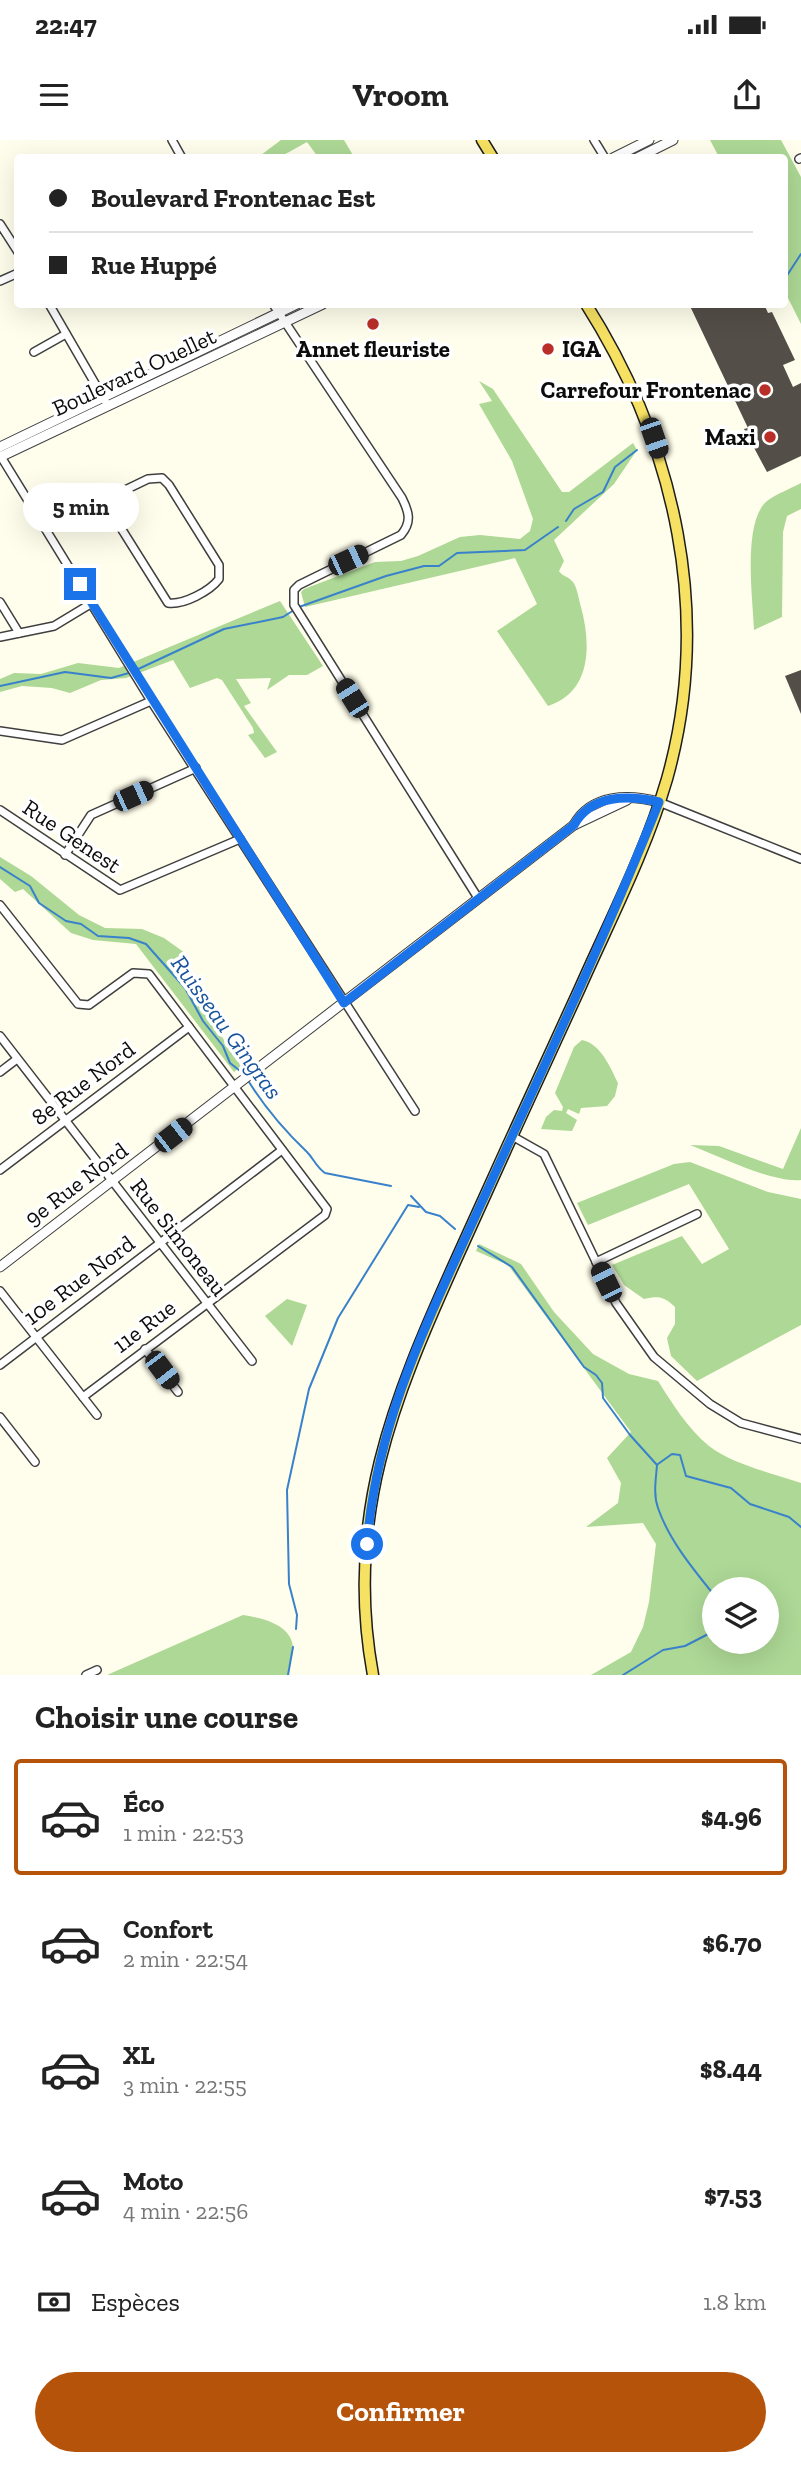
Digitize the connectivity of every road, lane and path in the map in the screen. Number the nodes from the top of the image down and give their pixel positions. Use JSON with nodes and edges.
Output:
{"nodes":[{"id":1,"x":649,"y":140,"type":"edge"},
{"id":2,"x":673,"y":140,"type":"edge"},
{"id":3,"x":621,"y":154,"type":"edge"},
{"id":4,"x":645,"y":154,"type":"edge"},
{"id":5,"x":0,"y":224,"type":"edge"},
{"id":6,"x":14,"y":246,"type":"edge"},
{"id":7,"x":51,"y":308,"type":"edge"},
{"id":8,"x":315,"y":308,"type":"edge"},
{"id":9,"x":588,"y":308,"type":"edge"},
{"id":10,"x":276,"y":309,"type":"edge"},
{"id":11,"x":285,"y":322,"type":"junction"},
{"id":12,"x":66,"y":334,"type":"junction"},
{"id":13,"x":34,"y":352,"type":"dead end"},
{"id":14,"x":106,"y":401,"type":"junction"},
{"id":15,"x":0,"y":447,"type":"edge"},
{"id":16,"x":0,"y":456,"type":"edge"},
{"id":17,"x":104,"y":501,"type":"junction"},
{"id":18,"x":46,"y":528,"type":"junction"},
{"id":19,"x":0,"y":602,"type":"edge"},
{"id":20,"x":92,"y":603,"type":"junction"},
{"id":21,"x":19,"y":633,"type":"junction"},
{"id":22,"x":0,"y":637,"type":"edge"},
{"id":23,"x":151,"y":701,"type":"junction"},
{"id":24,"x":0,"y":732,"type":"edge"},
{"id":25,"x":195,"y":768,"type":"junction"},
{"id":26,"x":659,"y":802,"type":"junction"},
{"id":27,"x":0,"y":810,"type":"edge"},
{"id":28,"x":240,"y":839,"type":"junction"},
{"id":29,"x":65,"y":855,"type":"junction"},
{"id":30,"x":801,"y":859,"type":"edge"},
{"id":31,"x":478,"y":898,"type":"junction"},
{"id":32,"x":0,"y":905,"type":"edge"},
{"id":33,"x":344,"y":1003,"type":"junction"},
{"id":34,"x":189,"y":1027,"type":"junction"},
{"id":35,"x":0,"y":1036,"type":"edge"},
{"id":36,"x":17,"y":1059,"type":"junction"},
{"id":37,"x":0,"y":1072,"type":"edge"},
{"id":38,"x":238,"y":1084,"type":"junction"},
{"id":39,"x":415,"y":1111,"type":"dead end"},
{"id":40,"x":65,"y":1120,"type":"junction"},
{"id":41,"x":512,"y":1136,"type":"junction"},
{"id":42,"x":282,"y":1150,"type":"junction"},
{"id":43,"x":0,"y":1170,"type":"edge"},
{"id":44,"x":111,"y":1181,"type":"junction"},
{"id":45,"x":698,"y":1214,"type":"dead end"},
{"id":46,"x":159,"y":1244,"type":"junction"},
{"id":47,"x":596,"y":1262,"type":"junction"},
{"id":48,"x":0,"y":1267,"type":"edge"},
{"id":49,"x":0,"y":1292,"type":"edge"},
{"id":50,"x":206,"y":1303,"type":"junction"},
{"id":51,"x":36,"y":1337,"type":"junction"},
{"id":52,"x":145,"y":1349,"type":"junction"},
{"id":53,"x":251,"y":1361,"type":"dead end"},
{"id":54,"x":0,"y":1366,"type":"edge"},
{"id":55,"x":178,"y":1392,"type":"dead end"},
{"id":56,"x":83,"y":1397,"type":"junction"},
{"id":57,"x":97,"y":1415,"type":"dead end"},
{"id":58,"x":0,"y":1416,"type":"edge"},
{"id":59,"x":801,"y":1438,"type":"edge"},
{"id":60,"x":35,"y":1462,"type":"dead end"},
{"id":61,"x":97,"y":1670,"type":"dead end"},
{"id":62,"x":86,"y":1675,"type":"edge"},
{"id":63,"x":373,"y":1675,"type":"edge"}],
"edges":[{"from":1,"to":3,"type":"street"},
{"from":2,"to":4,"type":"street"},
{"from":5,"to":6,"type":"street"},
{"from":7,"to":12,"type":"street"},
{"from":8,"to":11,"type":"street","name":"Boulevard Ouellet"},
{"from":9,"to":26,"type":"main road"},
{"from":10,"to":11,"type":"street"},
{"from":10,"to":14,"type":"street","name":"Boulevard Ouellet"},
{"from":11,"to":14,"type":"street","name":"Boulevard Ouellet"},
{"from":11,"to":31,"type":"street"},
{"from":12,"to":13,"type":"street"},
{"from":12,"to":14,"type":"street"},
{"from":14,"to":15,"type":"street","name":"Boulevard Ouellet"},
{"from":14,"to":16,"type":"street","name":"Boulevard Ouellet"},
{"from":16,"to":18,"type":"street"},
{"from":17,"to":17,"type":"street"},
{"from":17,"to":18,"type":"street"},
{"from":18,"to":20,"type":"street"},
{"from":19,"to":21,"type":"street"},
{"from":20,"to":21,"type":"street"},
{"from":20,"to":23,"type":"street"},
{"from":21,"to":22,"type":"street"},
{"from":23,"to":24,"type":"street"},
{"from":23,"to":25,"type":"street"},
{"from":25,"to":28,"type":"street"},
{"from":25,"to":29,"type":"street"},
{"from":26,"to":30,"type":"street","name":"9e Rue Nord"},
{"from":26,"to":31,"type":"street","name":"9e Rue Nord"},
{"from":26,"to":41,"type":"main road"},
{"from":27,"to":29,"type":"street","name":"Rue Genest"},
{"from":28,"to":29,"type":"street","name":"Rue Genest"},
{"from":28,"to":33,"type":"street"},
{"from":31,"to":33,"type":"street","name":"9e Rue Nord"},
{"from":32,"to":34,"type":"street"},
{"from":33,"to":38,"type":"street","name":"9e Rue Nord"},
{"from":33,"to":39,"type":"street"},
{"from":34,"to":38,"type":"street"},
{"from":34,"to":40,"type":"street","name":"8e Rue Nord"},
{"from":35,"to":36,"type":"street","name":"Rue Simoneau"},
{"from":36,"to":37,"type":"street"},
{"from":36,"to":40,"type":"street","name":"Rue Simoneau"},
{"from":38,"to":42,"type":"street"},
{"from":38,"to":44,"type":"street","name":"9e Rue Nord"},
{"from":40,"to":43,"type":"street","name":"8e Rue Nord"},
{"from":40,"to":44,"type":"street","name":"Rue Simoneau"},
{"from":41,"to":47,"type":"street"},
{"from":41,"to":63,"type":"main road"},
{"from":42,"to":46,"type":"street","name":"10e Rue Nord"},
{"from":42,"to":50,"type":"street","name":"11e Rue"},
{"from":44,"to":46,"type":"street","name":"Rue Simoneau"},
{"from":44,"to":48,"type":"street","name":"9e Rue Nord"},
{"from":45,"to":47,"type":"street"},
{"from":46,"to":50,"type":"street","name":"Rue Simoneau"},
{"from":46,"to":51,"type":"street","name":"10e Rue Nord"},
{"from":47,"to":59,"type":"street"},
{"from":49,"to":51,"type":"street"},
{"from":50,"to":52,"type":"street","name":"11e Rue"},
{"from":50,"to":53,"type":"street","name":"Rue Simoneau"},
{"from":51,"to":54,"type":"street","name":"10e Rue Nord"},
{"from":51,"to":56,"type":"street"},
{"from":52,"to":55,"type":"street"},
{"from":52,"to":56,"type":"street","name":"11e Rue"},
{"from":56,"to":57,"type":"street"},
{"from":58,"to":60,"type":"street"},
{"from":61,"to":62,"type":"street"}]}
